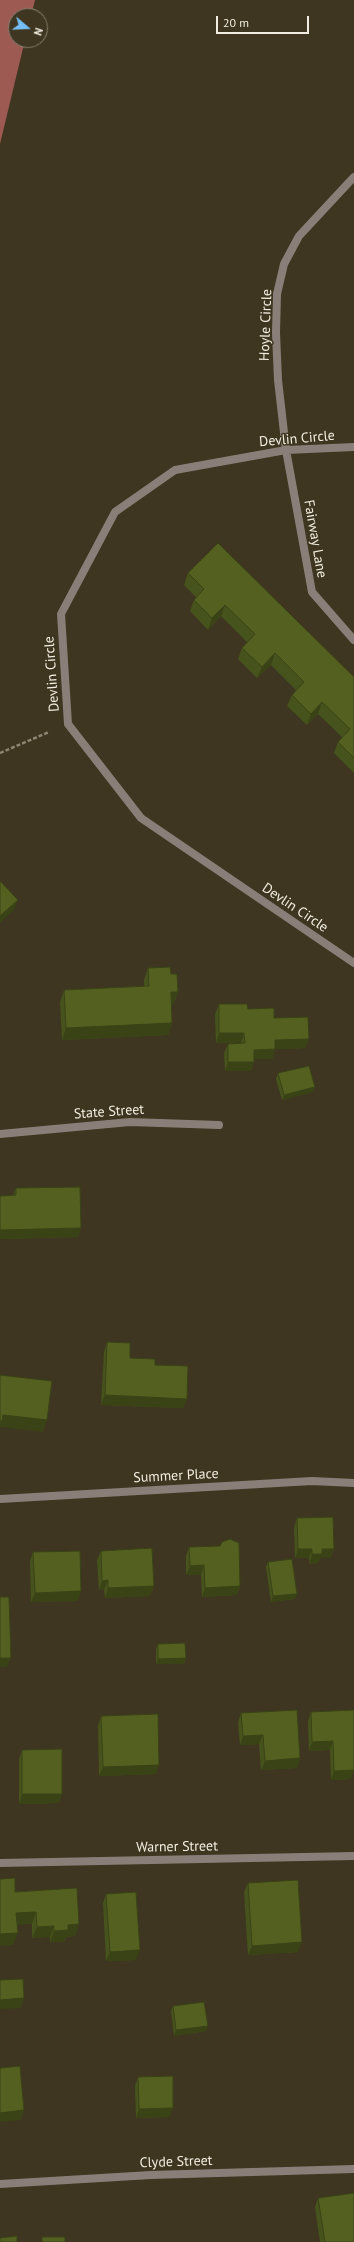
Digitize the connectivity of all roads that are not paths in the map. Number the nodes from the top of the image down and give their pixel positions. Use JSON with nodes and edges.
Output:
{"nodes":[{"id":1,"x":354,"y":177,"type":"edge"},
{"id":2,"x":354,"y":447,"type":"edge"},
{"id":3,"x":286,"y":450,"type":"junction"},
{"id":4,"x":354,"y":640,"type":"edge"},
{"id":5,"x":354,"y":963,"type":"edge"},
{"id":6,"x":219,"y":1125,"type":"dead end"},
{"id":7,"x":0,"y":1134,"type":"edge"},
{"id":8,"x":354,"y":1483,"type":"edge"},
{"id":9,"x":0,"y":1499,"type":"edge"},
{"id":10,"x":354,"y":1856,"type":"edge"},
{"id":11,"x":0,"y":1863,"type":"edge"},
{"id":12,"x":354,"y":2169,"type":"edge"},
{"id":13,"x":0,"y":2184,"type":"edge"}],
"edges":[{"from":1,"to":3,"type":"street","name":"Hoyle Circle"},
{"from":2,"to":3,"type":"street","name":"Devlin Circle"},
{"from":3,"to":4,"type":"street","name":"Fairway Lane"},
{"from":3,"to":5,"type":"street","name":"Devlin Circle"},
{"from":6,"to":7,"type":"street","name":"State Street"},
{"from":8,"to":9,"type":"street","name":"Summer Place"},
{"from":10,"to":11,"type":"street","name":"Warner Street"},
{"from":12,"to":13,"type":"street","name":"Clyde Street"}]}
